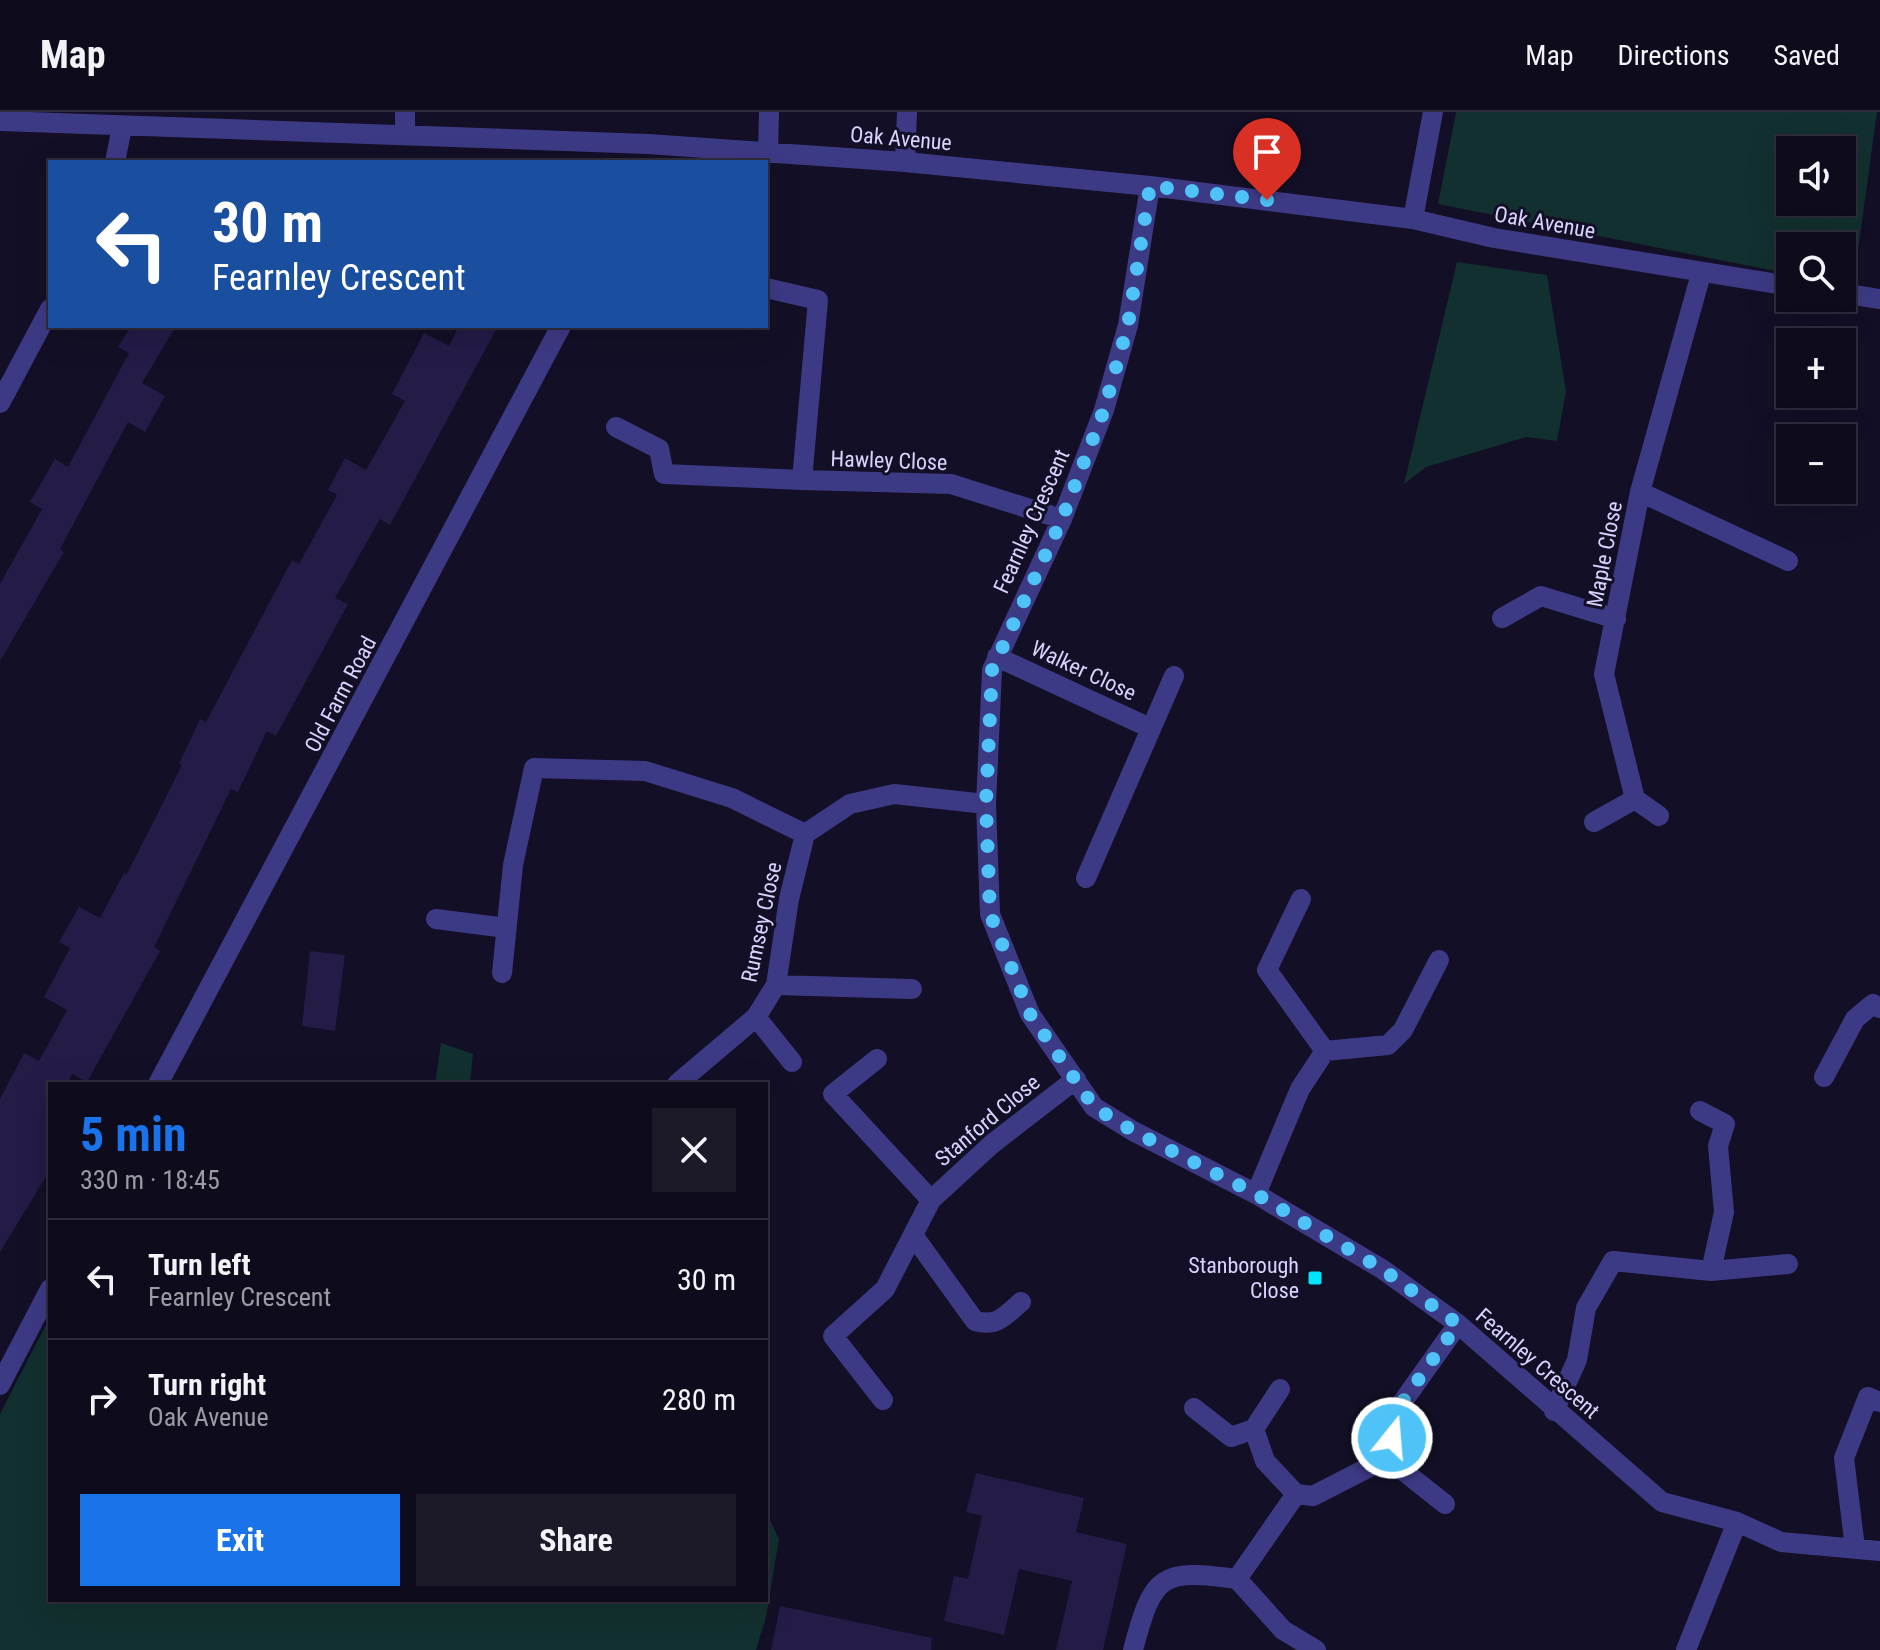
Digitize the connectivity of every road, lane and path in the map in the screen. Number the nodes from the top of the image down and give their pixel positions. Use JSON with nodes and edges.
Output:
{"nodes":[{"id":1,"x":405,"y":112,"type":"edge"},
{"id":2,"x":769,"y":112,"type":"edge"},
{"id":3,"x":907,"y":112,"type":"edge"},
{"id":4,"x":1433,"y":112,"type":"edge"},
{"id":5,"x":0,"y":121,"type":"edge"},
{"id":6,"x":122,"y":127,"type":"junction"},
{"id":7,"x":405,"y":135,"type":"junction"},
{"id":8,"x":644,"y":153,"type":"edge"},
{"id":9,"x":768,"y":153,"type":"junction"},
{"id":10,"x":115,"y":160,"type":"edge"},
{"id":11,"x":905,"y":162,"type":"junction"},
{"id":12,"x":1150,"y":186,"type":"junction"},
{"id":13,"x":1413,"y":219,"type":"junction"},
{"id":14,"x":1701,"y":274,"type":"junction"},
{"id":15,"x":1776,"y":284,"type":"edge"},
{"id":16,"x":768,"y":288,"type":"edge"},
{"id":17,"x":1856,"y":295,"type":"edge"},
{"id":18,"x":1880,"y":299,"type":"edge"},
{"id":19,"x":48,"y":313,"type":"edge"},
{"id":20,"x":560,"y":328,"type":"edge"},
{"id":21,"x":0,"y":403,"type":"edge"},
{"id":22,"x":616,"y":427,"type":"dead end"},
{"id":23,"x":802,"y":480,"type":"junction"},
{"id":24,"x":1640,"y":492,"type":"junction"},
{"id":25,"x":1062,"y":519,"type":"junction"},
{"id":26,"x":1788,"y":561,"type":"dead end"},
{"id":27,"x":1502,"y":618,"type":"dead end"},
{"id":28,"x":1616,"y":619,"type":"junction"},
{"id":29,"x":997,"y":657,"type":"junction"},
{"id":30,"x":1174,"y":676,"type":"dead end"},
{"id":31,"x":1150,"y":728,"type":"junction"},
{"id":32,"x":1635,"y":799,"type":"junction"},
{"id":33,"x":986,"y":804,"type":"junction"},
{"id":34,"x":1659,"y":816,"type":"dead end"},
{"id":35,"x":1594,"y":822,"type":"dead end"},
{"id":36,"x":805,"y":834,"type":"junction"},
{"id":37,"x":1086,"y":878,"type":"dead end"},
{"id":38,"x":1301,"y":899,"type":"dead end"},
{"id":39,"x":436,"y":919,"type":"dead end"},
{"id":40,"x":506,"y":928,"type":"junction"},
{"id":41,"x":1439,"y":960,"type":"dead end"},
{"id":42,"x":502,"y":973,"type":"dead end"},
{"id":43,"x":776,"y":985,"type":"junction"},
{"id":44,"x":912,"y":989,"type":"dead end"},
{"id":45,"x":1876,"y":1006,"type":"edge"},
{"id":46,"x":756,"y":1017,"type":"junction"},
{"id":47,"x":1325,"y":1051,"type":"junction"},
{"id":48,"x":877,"y":1059,"type":"dead end"},
{"id":49,"x":792,"y":1062,"type":"dead end"},
{"id":50,"x":1824,"y":1077,"type":"dead end"},
{"id":51,"x":1076,"y":1079,"type":"junction"},
{"id":52,"x":159,"y":1082,"type":"edge"},
{"id":53,"x":679,"y":1082,"type":"edge"},
{"id":54,"x":1700,"y":1111,"type":"dead end"},
{"id":55,"x":1256,"y":1194,"type":"junction"},
{"id":56,"x":931,"y":1200,"type":"junction"},
{"id":57,"x":913,"y":1235,"type":"junction"},
{"id":58,"x":1788,"y":1264,"type":"dead end"},
{"id":59,"x":1711,"y":1271,"type":"junction"},
{"id":60,"x":48,"y":1293,"type":"edge"},
{"id":61,"x":1021,"y":1302,"type":"dead end"},
{"id":62,"x":1458,"y":1324,"type":"junction"},
{"id":63,"x":0,"y":1385,"type":"edge"},
{"id":64,"x":1280,"y":1389,"type":"dead end"},
{"id":65,"x":883,"y":1400,"type":"dead end"},
{"id":66,"x":1880,"y":1402,"type":"edge"},
{"id":67,"x":1194,"y":1408,"type":"dead end"},
{"id":68,"x":1554,"y":1411,"type":"junction"},
{"id":69,"x":1254,"y":1429,"type":"junction"},
{"id":70,"x":1387,"y":1458,"type":"junction"},
{"id":71,"x":1296,"y":1494,"type":"junction"},
{"id":72,"x":1445,"y":1504,"type":"dead end"},
{"id":73,"x":1737,"y":1522,"type":"junction"},
{"id":74,"x":1855,"y":1548,"type":"junction"},
{"id":75,"x":1880,"y":1551,"type":"edge"},
{"id":76,"x":1237,"y":1579,"type":"junction"},
{"id":77,"x":1133,"y":1650,"type":"edge"},
{"id":78,"x":1316,"y":1650,"type":"edge"},
{"id":79,"x":1686,"y":1650,"type":"edge"}],
"edges":[{"from":1,"to":7,"type":"street"},
{"from":2,"to":9,"type":"street"},
{"from":3,"to":11,"type":"street"},
{"from":4,"to":13,"type":"street"},
{"from":5,"to":6,"type":"street","name":"Oak Avenue"},
{"from":6,"to":7,"type":"street","name":"Oak Avenue"},
{"from":6,"to":10,"type":"street"},
{"from":7,"to":8,"type":"street","name":"Oak Avenue"},
{"from":8,"to":9,"type":"street","name":"Oak Avenue"},
{"from":9,"to":11,"type":"street","name":"Oak Avenue"},
{"from":11,"to":12,"type":"street","name":"Oak Avenue"},
{"from":12,"to":13,"type":"street","name":"Oak Avenue"},
{"from":12,"to":25,"type":"street","name":"Fearnley Crescent"},
{"from":13,"to":14,"type":"street","name":"Oak Avenue"},
{"from":14,"to":15,"type":"street","name":"Oak Avenue"},
{"from":14,"to":24,"type":"street","name":"Maple Close"},
{"from":16,"to":23,"type":"street","name":"Hawley Close"},
{"from":17,"to":18,"type":"street"},
{"from":19,"to":21,"type":"street"},
{"from":20,"to":52,"type":"street","name":"Old Farm Road"},
{"from":22,"to":23,"type":"street"},
{"from":23,"to":25,"type":"street","name":"Hawley Close"},
{"from":24,"to":26,"type":"street"},
{"from":24,"to":28,"type":"street","name":"Maple Close"},
{"from":25,"to":29,"type":"street","name":"Fearnley Crescent"},
{"from":27,"to":28,"type":"street"},
{"from":28,"to":32,"type":"street","name":"Maple Close"},
{"from":29,"to":31,"type":"street","name":"Walker Close"},
{"from":29,"to":33,"type":"street","name":"Fearnley Crescent"},
{"from":30,"to":31,"type":"street"},
{"from":31,"to":37,"type":"street"},
{"from":32,"to":34,"type":"street"},
{"from":32,"to":35,"type":"street"},
{"from":33,"to":36,"type":"street"},
{"from":33,"to":51,"type":"street","name":"Fearnley Crescent"},
{"from":36,"to":40,"type":"street"},
{"from":36,"to":43,"type":"street","name":"Rumsey Close"},
{"from":38,"to":47,"type":"street"},
{"from":39,"to":40,"type":"street"},
{"from":40,"to":42,"type":"street"},
{"from":41,"to":47,"type":"street"},
{"from":43,"to":44,"type":"street"},
{"from":43,"to":46,"type":"street","name":"Rumsey Close"},
{"from":45,"to":50,"type":"street"},
{"from":46,"to":49,"type":"street","name":"Rumsey Close"},
{"from":46,"to":53,"type":"street","name":"Rumsey Close"},
{"from":47,"to":55,"type":"street"},
{"from":48,"to":56,"type":"street","name":"Stanford Close"},
{"from":51,"to":55,"type":"street","name":"Fearnley Crescent"},
{"from":51,"to":56,"type":"street","name":"Stanford Close"},
{"from":54,"to":59,"type":"street"},
{"from":55,"to":62,"type":"street","name":"Fearnley Crescent"},
{"from":56,"to":57,"type":"street","name":"Stanford Close"},
{"from":57,"to":61,"type":"street"},
{"from":57,"to":65,"type":"street","name":"Stanford Close"},
{"from":58,"to":59,"type":"street"},
{"from":59,"to":68,"type":"street"},
{"from":60,"to":63,"type":"street"},
{"from":62,"to":68,"type":"street","name":"Fearnley Crescent"},
{"from":62,"to":70,"type":"street"},
{"from":64,"to":69,"type":"street"},
{"from":66,"to":74,"type":"street"},
{"from":67,"to":69,"type":"street"},
{"from":68,"to":73,"type":"street","name":"Fearnley Crescent"},
{"from":69,"to":71,"type":"street"},
{"from":70,"to":71,"type":"street"},
{"from":70,"to":72,"type":"street"},
{"from":71,"to":76,"type":"street"},
{"from":73,"to":74,"type":"street","name":"Fearnley Crescent"},
{"from":73,"to":79,"type":"street"},
{"from":74,"to":75,"type":"street","name":"Fearnley Crescent"},
{"from":76,"to":77,"type":"street"},
{"from":76,"to":78,"type":"street"}]}
